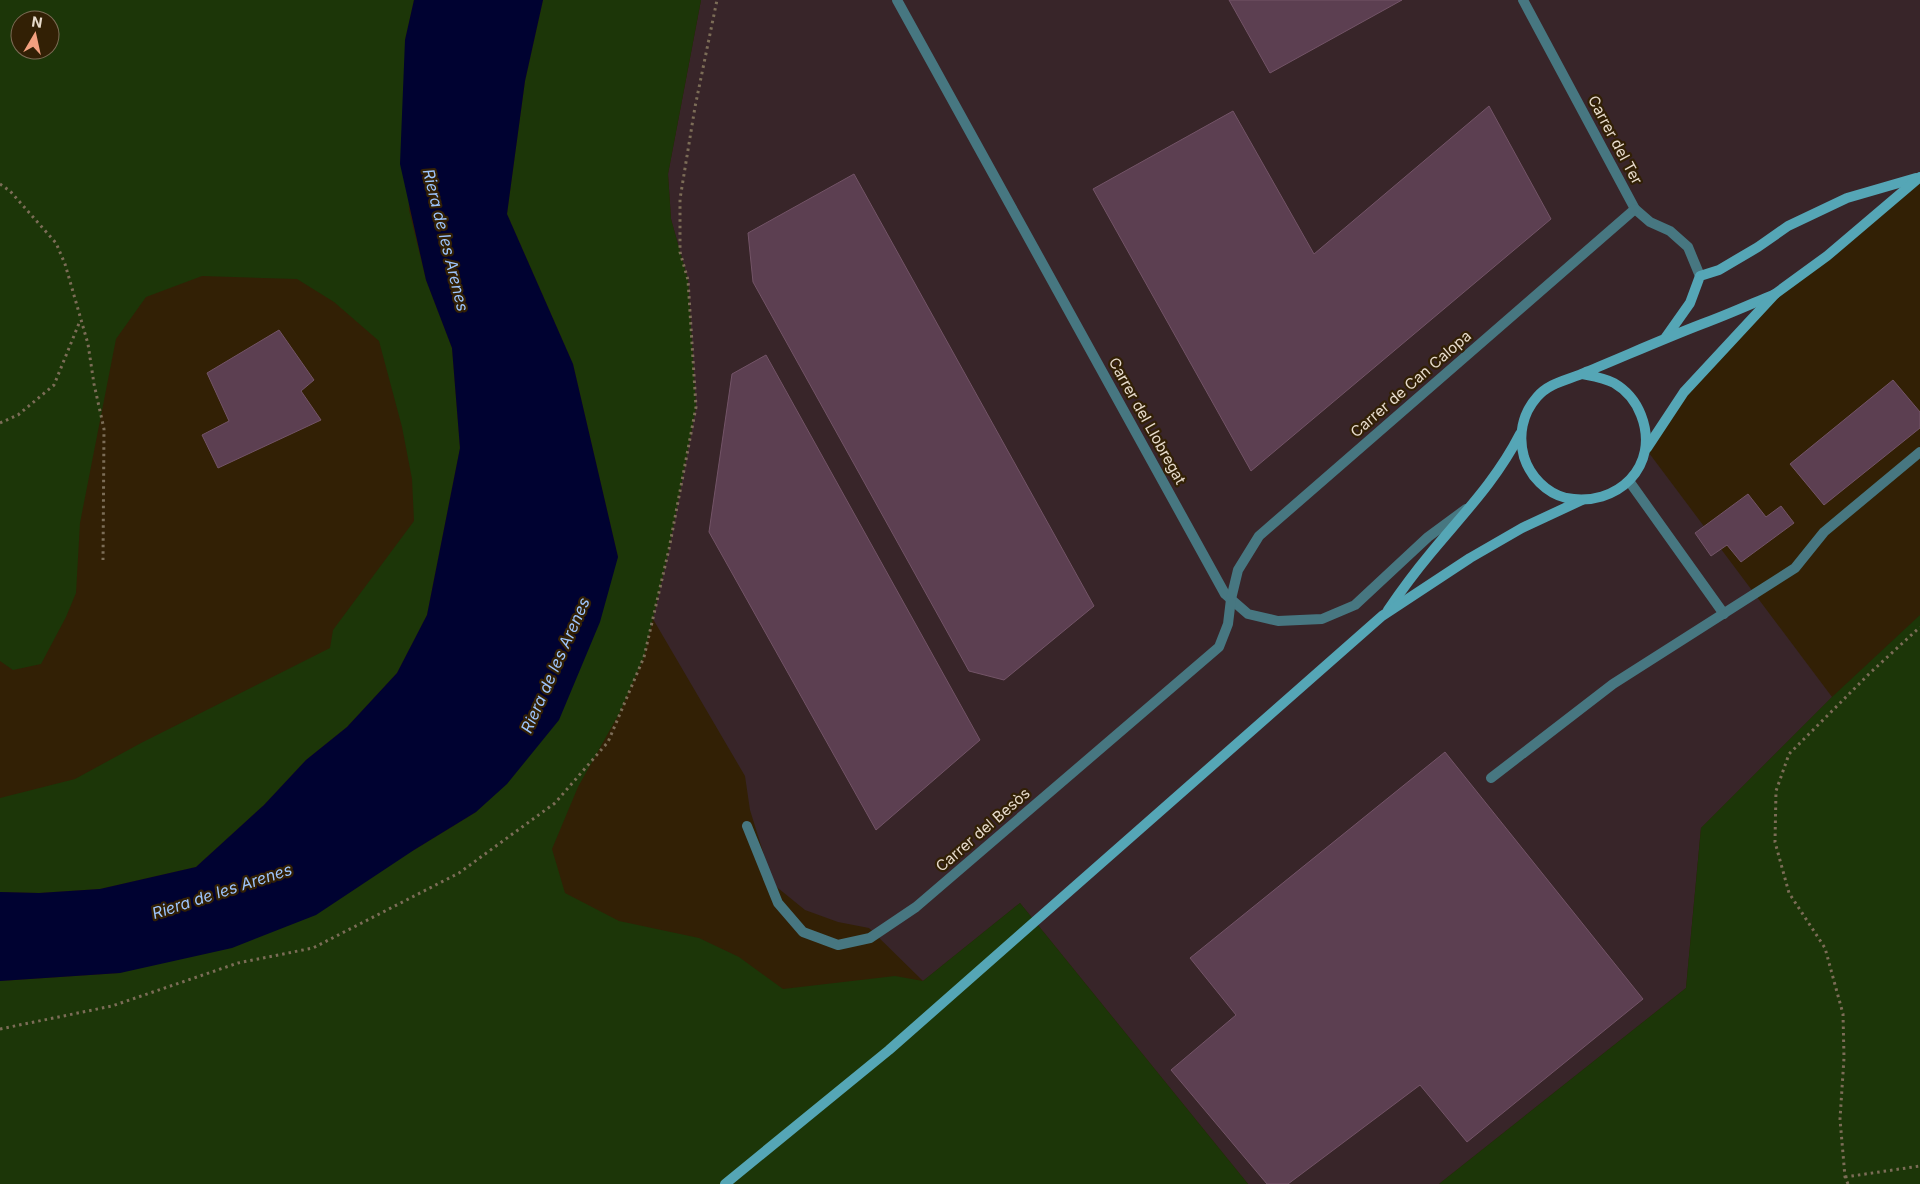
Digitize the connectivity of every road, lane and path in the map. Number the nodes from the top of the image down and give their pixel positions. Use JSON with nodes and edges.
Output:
{"nodes":[{"id":1,"x":717,"y":0,"type":"edge"},
{"id":2,"x":897,"y":0,"type":"edge"},
{"id":3,"x":1524,"y":0,"type":"edge"},
{"id":4,"x":1920,"y":177,"type":"edge"},
{"id":5,"x":0,"y":184,"type":"edge"},
{"id":6,"x":1635,"y":209,"type":"junction"},
{"id":7,"x":1700,"y":276,"type":"junction"},
{"id":8,"x":1775,"y":294,"type":"junction"},
{"id":9,"x":80,"y":320,"type":"junction"},
{"id":10,"x":1666,"y":337,"type":"junction"},
{"id":11,"x":1582,"y":374,"type":"junction"},
{"id":12,"x":0,"y":423,"type":"edge"},
{"id":13,"x":1521,"y":433,"type":"junction"},
{"id":14,"x":1646,"y":449,"type":"junction"},
{"id":15,"x":1920,"y":452,"type":"edge"},
{"id":16,"x":1629,"y":481,"type":"junction"},
{"id":17,"x":1582,"y":500,"type":"junction"},
{"id":18,"x":1475,"y":502,"type":"junction"},
{"id":19,"x":102,"y":560,"type":"dead end"},
{"id":20,"x":1231,"y":599,"type":"junction"},
{"id":21,"x":1724,"y":614,"type":"junction"},
{"id":22,"x":1382,"y":616,"type":"junction"},
{"id":23,"x":1920,"y":627,"type":"edge"},
{"id":24,"x":1491,"y":778,"type":"dead end"},
{"id":25,"x":747,"y":826,"type":"dead end"},
{"id":26,"x":0,"y":1029,"type":"edge"},
{"id":27,"x":1920,"y":1166,"type":"edge"},
{"id":28,"x":1844,"y":1177,"type":"junction"},
{"id":29,"x":725,"y":1184,"type":"edge"},
{"id":30,"x":1848,"y":1184,"type":"edge"}],
"edges":[{"from":1,"to":26,"type":"path"},
{"from":2,"to":20,"type":"street","name":"Carrer del Llobregat"},
{"from":3,"to":6,"type":"street","name":"Carrer del Ter"},
{"from":4,"to":7,"type":"main road"},
{"from":4,"to":8,"type":"main road"},
{"from":5,"to":9,"type":"path"},
{"from":6,"to":7,"type":"street","name":"Carrer del Ter"},
{"from":6,"to":20,"type":"street","name":"Carrer de Can Calopa"},
{"from":7,"to":10,"type":"main road"},
{"from":8,"to":10,"type":"main road"},
{"from":8,"to":14,"type":"main road"},
{"from":9,"to":12,"type":"path"},
{"from":9,"to":19,"type":"path"},
{"from":10,"to":11,"type":"main road"},
{"from":11,"to":13,"type":"main road"},
{"from":11,"to":14,"type":"main road"},
{"from":13,"to":17,"type":"main road"},
{"from":13,"to":18,"type":"main road"},
{"from":14,"to":16,"type":"main road"},
{"from":15,"to":21,"type":"street"},
{"from":16,"to":17,"type":"main road"},
{"from":16,"to":21,"type":"street"},
{"from":17,"to":22,"type":"main road"},
{"from":18,"to":20,"type":"street","name":"Carrer del Llobregat"},
{"from":18,"to":22,"type":"main road"},
{"from":20,"to":25,"type":"street","name":"Carrer del Besòs"},
{"from":21,"to":24,"type":"street"},
{"from":22,"to":29,"type":"main road"},
{"from":23,"to":28,"type":"path"},
{"from":27,"to":28,"type":"path"},
{"from":28,"to":30,"type":"path"}]}
